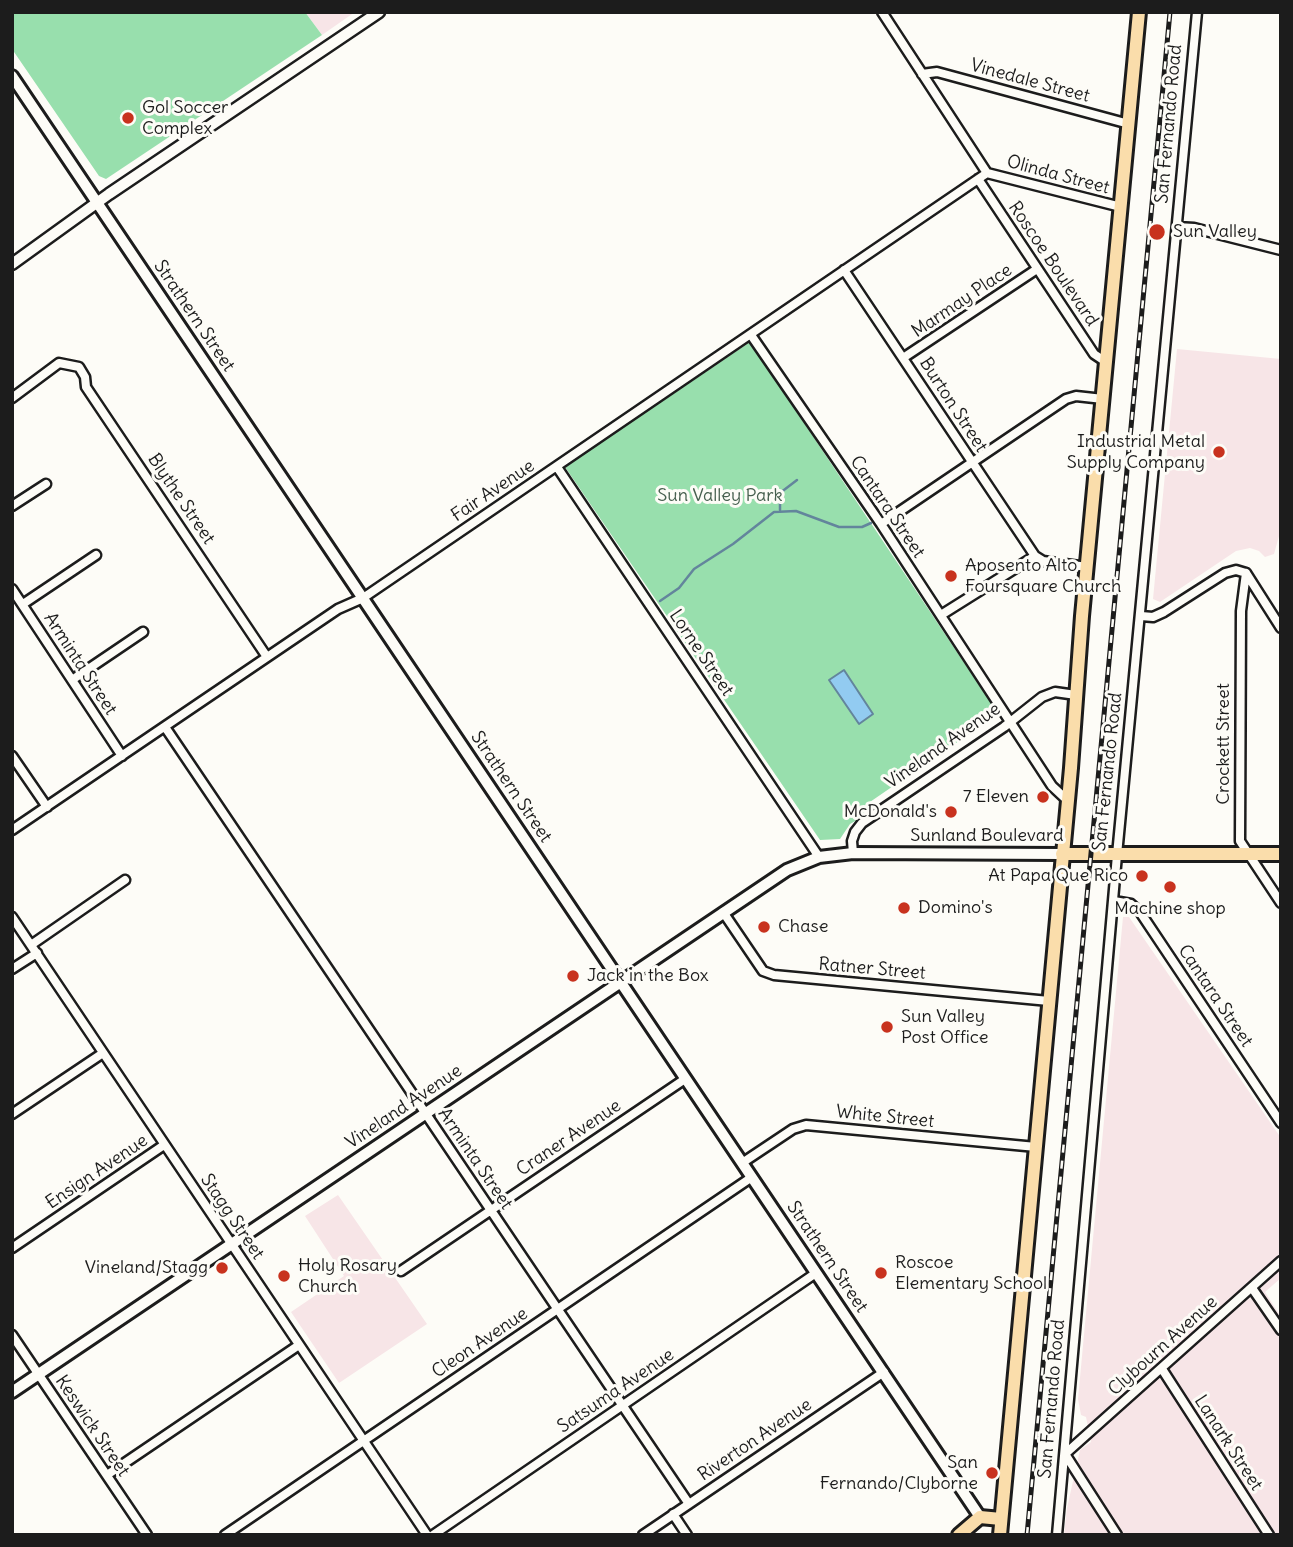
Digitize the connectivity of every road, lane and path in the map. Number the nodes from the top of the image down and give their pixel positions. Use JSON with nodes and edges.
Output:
{"nodes":[{"id":1,"x":379,"y":12,"type":"edge"},
{"id":2,"x":882,"y":12,"type":"edge"},
{"id":3,"x":1139,"y":12,"type":"edge"},
{"id":4,"x":1197,"y":12,"type":"edge"},
{"id":5,"x":922,"y":74,"type":"junction"},
{"id":6,"x":12,"y":76,"type":"edge"},
{"id":7,"x":1129,"y":124,"type":"junction"},
{"id":8,"x":987,"y":173,"type":"junction"},
{"id":9,"x":978,"y":179,"type":"junction"},
{"id":10,"x":97,"y":204,"type":"junction"},
{"id":11,"x":1121,"y":207,"type":"junction"},
{"id":12,"x":1177,"y":227,"type":"junction"},
{"id":13,"x":1281,"y":250,"type":"edge"},
{"id":14,"x":12,"y":264,"type":"edge"},
{"id":15,"x":1037,"y":269,"type":"junction"},
{"id":16,"x":844,"y":270,"type":"junction"},
{"id":17,"x":751,"y":335,"type":"junction"},
{"id":18,"x":903,"y":358,"type":"junction"},
{"id":19,"x":1106,"y":362,"type":"junction"},
{"id":20,"x":12,"y":398,"type":"edge"},
{"id":21,"x":1103,"y":398,"type":"junction"},
{"id":22,"x":972,"y":462,"type":"junction"},
{"id":23,"x":557,"y":467,"type":"junction"},
{"id":24,"x":46,"y":484,"type":"dead end"},
{"id":25,"x":12,"y":506,"type":"edge"},
{"id":26,"x":881,"y":524,"type":"junction"},
{"id":27,"x":96,"y":555,"type":"dead end"},
{"id":28,"x":1035,"y":556,"type":"junction"},
{"id":29,"x":1087,"y":567,"type":"junction"},
{"id":30,"x":1246,"y":573,"type":"junction"},
{"id":31,"x":12,"y":589,"type":"edge"},
{"id":32,"x":363,"y":598,"type":"junction"},
{"id":33,"x":23,"y":604,"type":"junction"},
{"id":34,"x":941,"y":615,"type":"junction"},
{"id":35,"x":1141,"y":616,"type":"junction"},
{"id":36,"x":1281,"y":628,"type":"edge"},
{"id":37,"x":143,"y":632,"type":"dead end"},
{"id":38,"x":267,"y":657,"type":"junction"},
{"id":39,"x":72,"y":680,"type":"junction"},
{"id":40,"x":1076,"y":695,"type":"junction"},
{"id":41,"x":1009,"y":722,"type":"junction"},
{"id":42,"x":165,"y":727,"type":"junction"},
{"id":43,"x":12,"y":756,"type":"edge"},
{"id":44,"x":122,"y":756,"type":"junction"},
{"id":45,"x":1067,"y":800,"type":"junction"},
{"id":46,"x":47,"y":807,"type":"junction"},
{"id":47,"x":12,"y":830,"type":"edge"},
{"id":48,"x":853,"y":853,"type":"junction"},
{"id":49,"x":1062,"y":854,"type":"junction"},
{"id":50,"x":1248,"y":854,"type":"junction"},
{"id":51,"x":1281,"y":854,"type":"edge"},
{"id":52,"x":1117,"y":855,"type":"junction"},
{"id":53,"x":819,"y":857,"type":"junction"},
{"id":54,"x":125,"y":880,"type":"dead end"},
{"id":55,"x":1114,"y":901,"type":"junction"},
{"id":56,"x":1281,"y":903,"type":"edge"},
{"id":57,"x":723,"y":912,"type":"junction"},
{"id":58,"x":12,"y":916,"type":"edge"},
{"id":59,"x":31,"y":944,"type":"junction"},
{"id":60,"x":37,"y":953,"type":"junction"},
{"id":61,"x":12,"y":969,"type":"edge"},
{"id":62,"x":621,"y":981,"type":"junction"},
{"id":63,"x":1049,"y":1001,"type":"junction"},
{"id":64,"x":103,"y":1053,"type":"junction"},
{"id":65,"x":685,"y":1079,"type":"junction"},
{"id":66,"x":12,"y":1114,"type":"edge"},
{"id":67,"x":426,"y":1114,"type":"junction"},
{"id":68,"x":1281,"y":1123,"type":"edge"},
{"id":69,"x":164,"y":1145,"type":"junction"},
{"id":70,"x":1036,"y":1147,"type":"junction"},
{"id":71,"x":742,"y":1163,"type":"junction"},
{"id":72,"x":751,"y":1177,"type":"junction"},
{"id":73,"x":491,"y":1210,"type":"junction"},
{"id":74,"x":232,"y":1244,"type":"junction"},
{"id":75,"x":12,"y":1248,"type":"edge"},
{"id":76,"x":1281,"y":1261,"type":"edge"},
{"id":77,"x":401,"y":1272,"type":"dead end"},
{"id":78,"x":816,"y":1273,"type":"junction"},
{"id":79,"x":1252,"y":1288,"type":"junction"},
{"id":80,"x":559,"y":1308,"type":"junction"},
{"id":81,"x":1281,"y":1331,"type":"edge"},
{"id":82,"x":12,"y":1335,"type":"edge"},
{"id":83,"x":299,"y":1345,"type":"junction"},
{"id":84,"x":1162,"y":1369,"type":"junction"},
{"id":85,"x":884,"y":1372,"type":"junction"},
{"id":86,"x":39,"y":1374,"type":"junction"},
{"id":87,"x":12,"y":1392,"type":"edge"},
{"id":88,"x":623,"y":1406,"type":"junction"},
{"id":89,"x":364,"y":1441,"type":"junction"},
{"id":90,"x":1065,"y":1454,"type":"junction"},
{"id":91,"x":107,"y":1475,"type":"junction"},
{"id":92,"x":689,"y":1504,"type":"junction"},
{"id":93,"x":673,"y":1514,"type":"junction"},
{"id":94,"x":980,"y":1517,"type":"junction"},
{"id":95,"x":1001,"y":1519,"type":"junction"},
{"id":96,"x":147,"y":1535,"type":"edge"},
{"id":97,"x":225,"y":1535,"type":"edge"},
{"id":98,"x":427,"y":1535,"type":"edge"},
{"id":99,"x":433,"y":1535,"type":"edge"},
{"id":100,"x":643,"y":1535,"type":"edge"},
{"id":101,"x":687,"y":1535,"type":"edge"},
{"id":102,"x":959,"y":1535,"type":"edge"},
{"id":103,"x":1000,"y":1535,"type":"edge"},
{"id":104,"x":1057,"y":1535,"type":"edge"},
{"id":105,"x":1117,"y":1535,"type":"edge"},
{"id":106,"x":1269,"y":1535,"type":"edge"}],
"edges":[{"from":1,"to":10,"type":"street"},
{"from":2,"to":5,"type":"street"},
{"from":3,"to":7,"type":"main road"},
{"from":4,"to":12,"type":"street","name":"San Fernando Road"},
{"from":5,"to":7,"type":"street","name":"Vinedale Street"},
{"from":5,"to":8,"type":"street"},
{"from":6,"to":10,"type":"main road","name":"Strathern Street"},
{"from":7,"to":11,"type":"main road"},
{"from":8,"to":9,"type":"street","name":"Fair Avenue"},
{"from":8,"to":11,"type":"street","name":"Olinda Street"},
{"from":9,"to":15,"type":"street","name":"Roscoe Boulevard"},
{"from":9,"to":16,"type":"street","name":"Fair Avenue"},
{"from":10,"to":14,"type":"street"},
{"from":10,"to":32,"type":"main road","name":"Strathern Street"},
{"from":11,"to":19,"type":"main road"},
{"from":12,"to":13,"type":"street"},
{"from":12,"to":35,"type":"street","name":"San Fernando Road"},
{"from":15,"to":18,"type":"street","name":"Marmay Place"},
{"from":15,"to":19,"type":"street","name":"Roscoe Boulevard"},
{"from":16,"to":17,"type":"street","name":"Fair Avenue"},
{"from":16,"to":18,"type":"street","name":"Burton Street"},
{"from":17,"to":23,"type":"street","name":"Fair Avenue"},
{"from":17,"to":26,"type":"street","name":"Cantara Street"},
{"from":18,"to":22,"type":"street","name":"Burton Street"},
{"from":19,"to":21,"type":"main road"},
{"from":20,"to":38,"type":"street","name":"Blythe Street"},
{"from":21,"to":22,"type":"street"},
{"from":21,"to":29,"type":"main road"},
{"from":22,"to":26,"type":"street"},
{"from":22,"to":28,"type":"street","name":"Burton Street"},
{"from":23,"to":32,"type":"street","name":"Fair Avenue"},
{"from":23,"to":53,"type":"street","name":"Lorne Street"},
{"from":24,"to":25,"type":"street"},
{"from":26,"to":34,"type":"street","name":"Cantara Street"},
{"from":27,"to":33,"type":"street"},
{"from":28,"to":29,"type":"street"},
{"from":28,"to":34,"type":"street"},
{"from":29,"to":40,"type":"main road"},
{"from":30,"to":35,"type":"street"},
{"from":30,"to":36,"type":"street"},
{"from":30,"to":50,"type":"street","name":"Crockett Street"},
{"from":31,"to":33,"type":"street","name":"Arminta Street"},
{"from":32,"to":38,"type":"street","name":"Fair Avenue"},
{"from":32,"to":62,"type":"main road","name":"Strathern Street"},
{"from":33,"to":39,"type":"street","name":"Arminta Street"},
{"from":34,"to":41,"type":"street","name":"Cantara Street"},
{"from":35,"to":52,"type":"street","name":"San Fernando Road"},
{"from":37,"to":39,"type":"street"},
{"from":38,"to":42,"type":"street","name":"Fair Avenue"},
{"from":39,"to":44,"type":"street","name":"Arminta Street"},
{"from":40,"to":41,"type":"street","name":"Vineland Avenue"},
{"from":40,"to":45,"type":"main road"},
{"from":41,"to":45,"type":"street","name":"Cantara Street"},
{"from":41,"to":48,"type":"street","name":"Vineland Avenue"},
{"from":42,"to":44,"type":"street","name":"Fair Avenue"},
{"from":42,"to":67,"type":"street","name":"Arminta Street"},
{"from":43,"to":46,"type":"street"},
{"from":44,"to":46,"type":"street","name":"Fair Avenue"},
{"from":45,"to":49,"type":"main road"},
{"from":46,"to":47,"type":"street","name":"Fair Avenue"},
{"from":48,"to":49,"type":"main road","name":"Sunland Boulevard"},
{"from":48,"to":53,"type":"main road","name":"Sunland Boulevard"},
{"from":49,"to":52,"type":"main road","name":"Sunland Boulevard"},
{"from":49,"to":63,"type":"main road"},
{"from":50,"to":51,"type":"main road","name":"Sunland Boulevard"},
{"from":50,"to":52,"type":"main road","name":"Sunland Boulevard"},
{"from":50,"to":56,"type":"street","name":"Crockett Street"},
{"from":52,"to":55,"type":"street","name":"San Fernando Road"},
{"from":53,"to":57,"type":"main road","name":"Vineland Avenue"},
{"from":54,"to":59,"type":"street"},
{"from":55,"to":68,"type":"street","name":"Cantara Street"},
{"from":55,"to":90,"type":"street","name":"San Fernando Road"},
{"from":57,"to":62,"type":"main road","name":"Vineland Avenue"},
{"from":57,"to":63,"type":"street","name":"Ratner Street"},
{"from":58,"to":59,"type":"street","name":"Stagg Street"},
{"from":59,"to":60,"type":"street","name":"Stagg Street"},
{"from":60,"to":61,"type":"street"},
{"from":60,"to":64,"type":"street","name":"Stagg Street"},
{"from":62,"to":65,"type":"main road","name":"Strathern Street"},
{"from":62,"to":67,"type":"main road","name":"Vineland Avenue"},
{"from":63,"to":70,"type":"main road"},
{"from":64,"to":66,"type":"street"},
{"from":64,"to":69,"type":"street","name":"Stagg Street"},
{"from":65,"to":71,"type":"main road","name":"Strathern Street"},
{"from":65,"to":73,"type":"street","name":"Craner Avenue"},
{"from":67,"to":73,"type":"street","name":"Arminta Street"},
{"from":67,"to":74,"type":"main road","name":"Vineland Avenue"},
{"from":69,"to":74,"type":"street","name":"Stagg Street"},
{"from":69,"to":75,"type":"street","name":"Ensign Avenue"},
{"from":70,"to":71,"type":"street","name":"White Street"},
{"from":70,"to":95,"type":"main road"},
{"from":71,"to":72,"type":"main road","name":"Strathern Street"},
{"from":72,"to":78,"type":"main road","name":"Strathern Street"},
{"from":72,"to":80,"type":"street","name":"Cleon Avenue"},
{"from":73,"to":77,"type":"street","name":"Craner Avenue"},
{"from":73,"to":80,"type":"street","name":"Arminta Street"},
{"from":74,"to":83,"type":"street","name":"Stagg Street"},
{"from":74,"to":86,"type":"main road","name":"Vineland Avenue"},
{"from":76,"to":79,"type":"street","name":"Clybourn Avenue"},
{"from":78,"to":85,"type":"main road","name":"Strathern Street"},
{"from":78,"to":88,"type":"street","name":"Satsuma Avenue"},
{"from":79,"to":81,"type":"street"},
{"from":79,"to":84,"type":"street","name":"Clybourn Avenue"},
{"from":80,"to":88,"type":"street","name":"Arminta Street"},
{"from":80,"to":89,"type":"street","name":"Cleon Avenue"},
{"from":82,"to":86,"type":"street","name":"Keswick Street"},
{"from":83,"to":89,"type":"street","name":"Stagg Street"},
{"from":83,"to":91,"type":"street"},
{"from":84,"to":90,"type":"street","name":"Clybourn Avenue"},
{"from":84,"to":106,"type":"street","name":"Lanark Street"},
{"from":85,"to":92,"type":"street","name":"Riverton Avenue"},
{"from":85,"to":94,"type":"main road","name":"Strathern Street"},
{"from":86,"to":87,"type":"main road","name":"Vineland Avenue"},
{"from":86,"to":91,"type":"street","name":"Keswick Street"},
{"from":88,"to":92,"type":"street","name":"Arminta Street"},
{"from":88,"to":99,"type":"street","name":"Satsuma Avenue"},
{"from":89,"to":97,"type":"street","name":"Cleon Avenue"},
{"from":89,"to":98,"type":"street","name":"Stagg Street"},
{"from":90,"to":104,"type":"street","name":"San Fernando Road"},
{"from":90,"to":105,"type":"street"},
{"from":91,"to":96,"type":"street","name":"Keswick Street"},
{"from":92,"to":93,"type":"street","name":"Riverton Avenue"},
{"from":93,"to":100,"type":"street","name":"Riverton Avenue"},
{"from":93,"to":101,"type":"street"},
{"from":94,"to":95,"type":"main road"},
{"from":94,"to":102,"type":"main road"},
{"from":95,"to":103,"type":"main road"}]}
